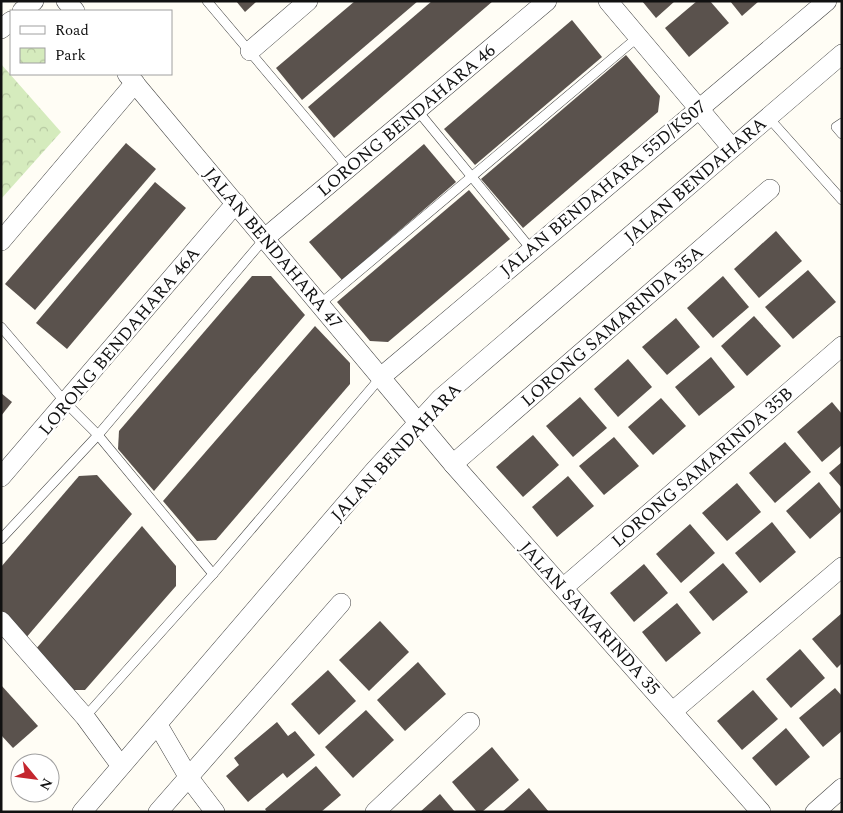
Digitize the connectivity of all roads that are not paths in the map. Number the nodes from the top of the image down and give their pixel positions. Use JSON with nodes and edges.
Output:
{"nodes":[{"id":1,"x":34,"y":1,"type":"edge"},
{"id":2,"x":207,"y":1,"type":"edge"},
{"id":3,"x":308,"y":1,"type":"edge"},
{"id":4,"x":546,"y":1,"type":"edge"},
{"id":5,"x":608,"y":1,"type":"edge"},
{"id":6,"x":827,"y":1,"type":"edge"},
{"id":7,"x":23,"y":10,"type":"edge"},
{"id":8,"x":638,"y":36,"type":"junction"},
{"id":9,"x":250,"y":51,"type":"junction"},
{"id":10,"x":842,"y":54,"type":"edge"},
{"id":11,"x":131,"y":79,"type":"edge"},
{"id":12,"x":698,"y":108,"type":"junction"},
{"id":13,"x":417,"y":110,"type":"junction"},
{"id":14,"x":768,"y":117,"type":"junction"},
{"id":15,"x":842,"y":123,"type":"edge"},
{"id":16,"x":842,"y":134,"type":"edge"},
{"id":17,"x":732,"y":148,"type":"junction"},
{"id":18,"x":348,"y":168,"type":"junction"},
{"id":19,"x":472,"y":177,"type":"junction"},
{"id":20,"x":770,"y":189,"type":"dead end"},
{"id":21,"x":842,"y":200,"type":"edge"},
{"id":22,"x":236,"y":204,"type":"junction"},
{"id":23,"x":265,"y":238,"type":"junction"},
{"id":24,"x":1,"y":242,"type":"edge"},
{"id":25,"x":532,"y":249,"type":"junction"},
{"id":26,"x":320,"y":304,"type":"junction"},
{"id":27,"x":1,"y":327,"type":"edge"},
{"id":28,"x":842,"y":346,"type":"edge"},
{"id":29,"x":381,"y":377,"type":"junction"},
{"id":30,"x":66,"y":403,"type":"junction"},
{"id":31,"x":420,"y":423,"type":"junction"},
{"id":32,"x":98,"y":435,"type":"junction"},
{"id":33,"x":453,"y":464,"type":"junction"},
{"id":34,"x":1,"y":477,"type":"edge"},
{"id":35,"x":1,"y":540,"type":"edge"},
{"id":36,"x":842,"y":567,"type":"edge"},
{"id":37,"x":213,"y":574,"type":"junction"},
{"id":38,"x":563,"y":588,"type":"junction"},
{"id":39,"x":341,"y":603,"type":"dead end"},
{"id":40,"x":1,"y":621,"type":"edge"},
{"id":41,"x":673,"y":711,"type":"junction"},
{"id":42,"x":85,"y":717,"type":"junction"},
{"id":43,"x":470,"y":722,"type":"dead end"},
{"id":44,"x":158,"y":725,"type":"junction"},
{"id":45,"x":122,"y":766,"type":"junction"},
{"id":46,"x":189,"y":778,"type":"junction"},
{"id":47,"x":842,"y":788,"type":"edge"},
{"id":48,"x":82,"y":812,"type":"edge"},
{"id":49,"x":158,"y":812,"type":"edge"},
{"id":50,"x":215,"y":812,"type":"edge"},
{"id":51,"x":375,"y":812,"type":"edge"},
{"id":52,"x":761,"y":812,"type":"edge"},
{"id":53,"x":814,"y":812,"type":"edge"}],
"edges":[{"from":1,"to":7,"type":"street"},
{"from":2,"to":9,"type":"lane"},
{"from":3,"to":9,"type":"street"},
{"from":4,"to":13,"type":"street","name":"LORONG BENDAHARA 46"},
{"from":5,"to":8,"type":"street"},
{"from":6,"to":12,"type":"street","name":"JALAN BENDAHARA 55D/KS07"},
{"from":8,"to":12,"type":"street"},
{"from":8,"to":19,"type":"lane"},
{"from":9,"to":18,"type":"lane"},
{"from":10,"to":14,"type":"street","name":"JALAN BENDAHARA"},
{"from":11,"to":22,"type":"street","name":"JALAN BENDAHARA 47"},
{"from":11,"to":24,"type":"street"},
{"from":12,"to":17,"type":"street"},
{"from":12,"to":25,"type":"street","name":"JALAN BENDAHARA 55D/KS07"},
{"from":13,"to":18,"type":"street","name":"LORONG BENDAHARA 46"},
{"from":13,"to":19,"type":"lane"},
{"from":14,"to":17,"type":"street","name":"JALAN BENDAHARA"},
{"from":14,"to":21,"type":"lane"},
{"from":15,"to":16,"type":"lane"},
{"from":17,"to":31,"type":"street","name":"JALAN BENDAHARA"},
{"from":18,"to":23,"type":"street","name":"LORONG BENDAHARA 46"},
{"from":19,"to":25,"type":"lane"},
{"from":19,"to":26,"type":"lane"},
{"from":20,"to":33,"type":"street","name":"LORONG SAMARINDA 35A"},
{"from":22,"to":23,"type":"street","name":"JALAN BENDAHARA 47"},
{"from":22,"to":30,"type":"street","name":"LORONG BENDAHARA 46A"},
{"from":23,"to":26,"type":"street","name":"JALAN BENDAHARA 47"},
{"from":23,"to":32,"type":"lane"},
{"from":25,"to":29,"type":"street","name":"JALAN BENDAHARA 55D/KS07"},
{"from":26,"to":29,"type":"street","name":"JALAN BENDAHARA 47"},
{"from":27,"to":30,"type":"lane"},
{"from":28,"to":38,"type":"street","name":"LORONG SAMARINDA 35B"},
{"from":29,"to":31,"type":"street","name":"JALAN BENDAHARA 47"},
{"from":29,"to":37,"type":"lane"},
{"from":30,"to":32,"type":"lane"},
{"from":30,"to":34,"type":"street","name":"LORONG BENDAHARA 46A"},
{"from":31,"to":33,"type":"street","name":"JALAN SAMARINDA 35"},
{"from":31,"to":44,"type":"street","name":"JALAN BENDAHARA"},
{"from":32,"to":35,"type":"lane"},
{"from":32,"to":37,"type":"lane"},
{"from":33,"to":38,"type":"street","name":"JALAN SAMARINDA 35"},
{"from":36,"to":41,"type":"street"},
{"from":37,"to":42,"type":"lane"},
{"from":38,"to":41,"type":"street","name":"JALAN SAMARINDA 35"},
{"from":39,"to":46,"type":"street"},
{"from":40,"to":42,"type":"street"},
{"from":41,"to":52,"type":"street","name":"JALAN SAMARINDA 35"},
{"from":42,"to":45,"type":"street"},
{"from":43,"to":51,"type":"street"},
{"from":44,"to":45,"type":"street","name":"JALAN BENDAHARA"},
{"from":44,"to":46,"type":"street"},
{"from":45,"to":48,"type":"street","name":"JALAN BENDAHARA"},
{"from":46,"to":49,"type":"street"},
{"from":46,"to":50,"type":"street"},
{"from":47,"to":53,"type":"street"}]}
